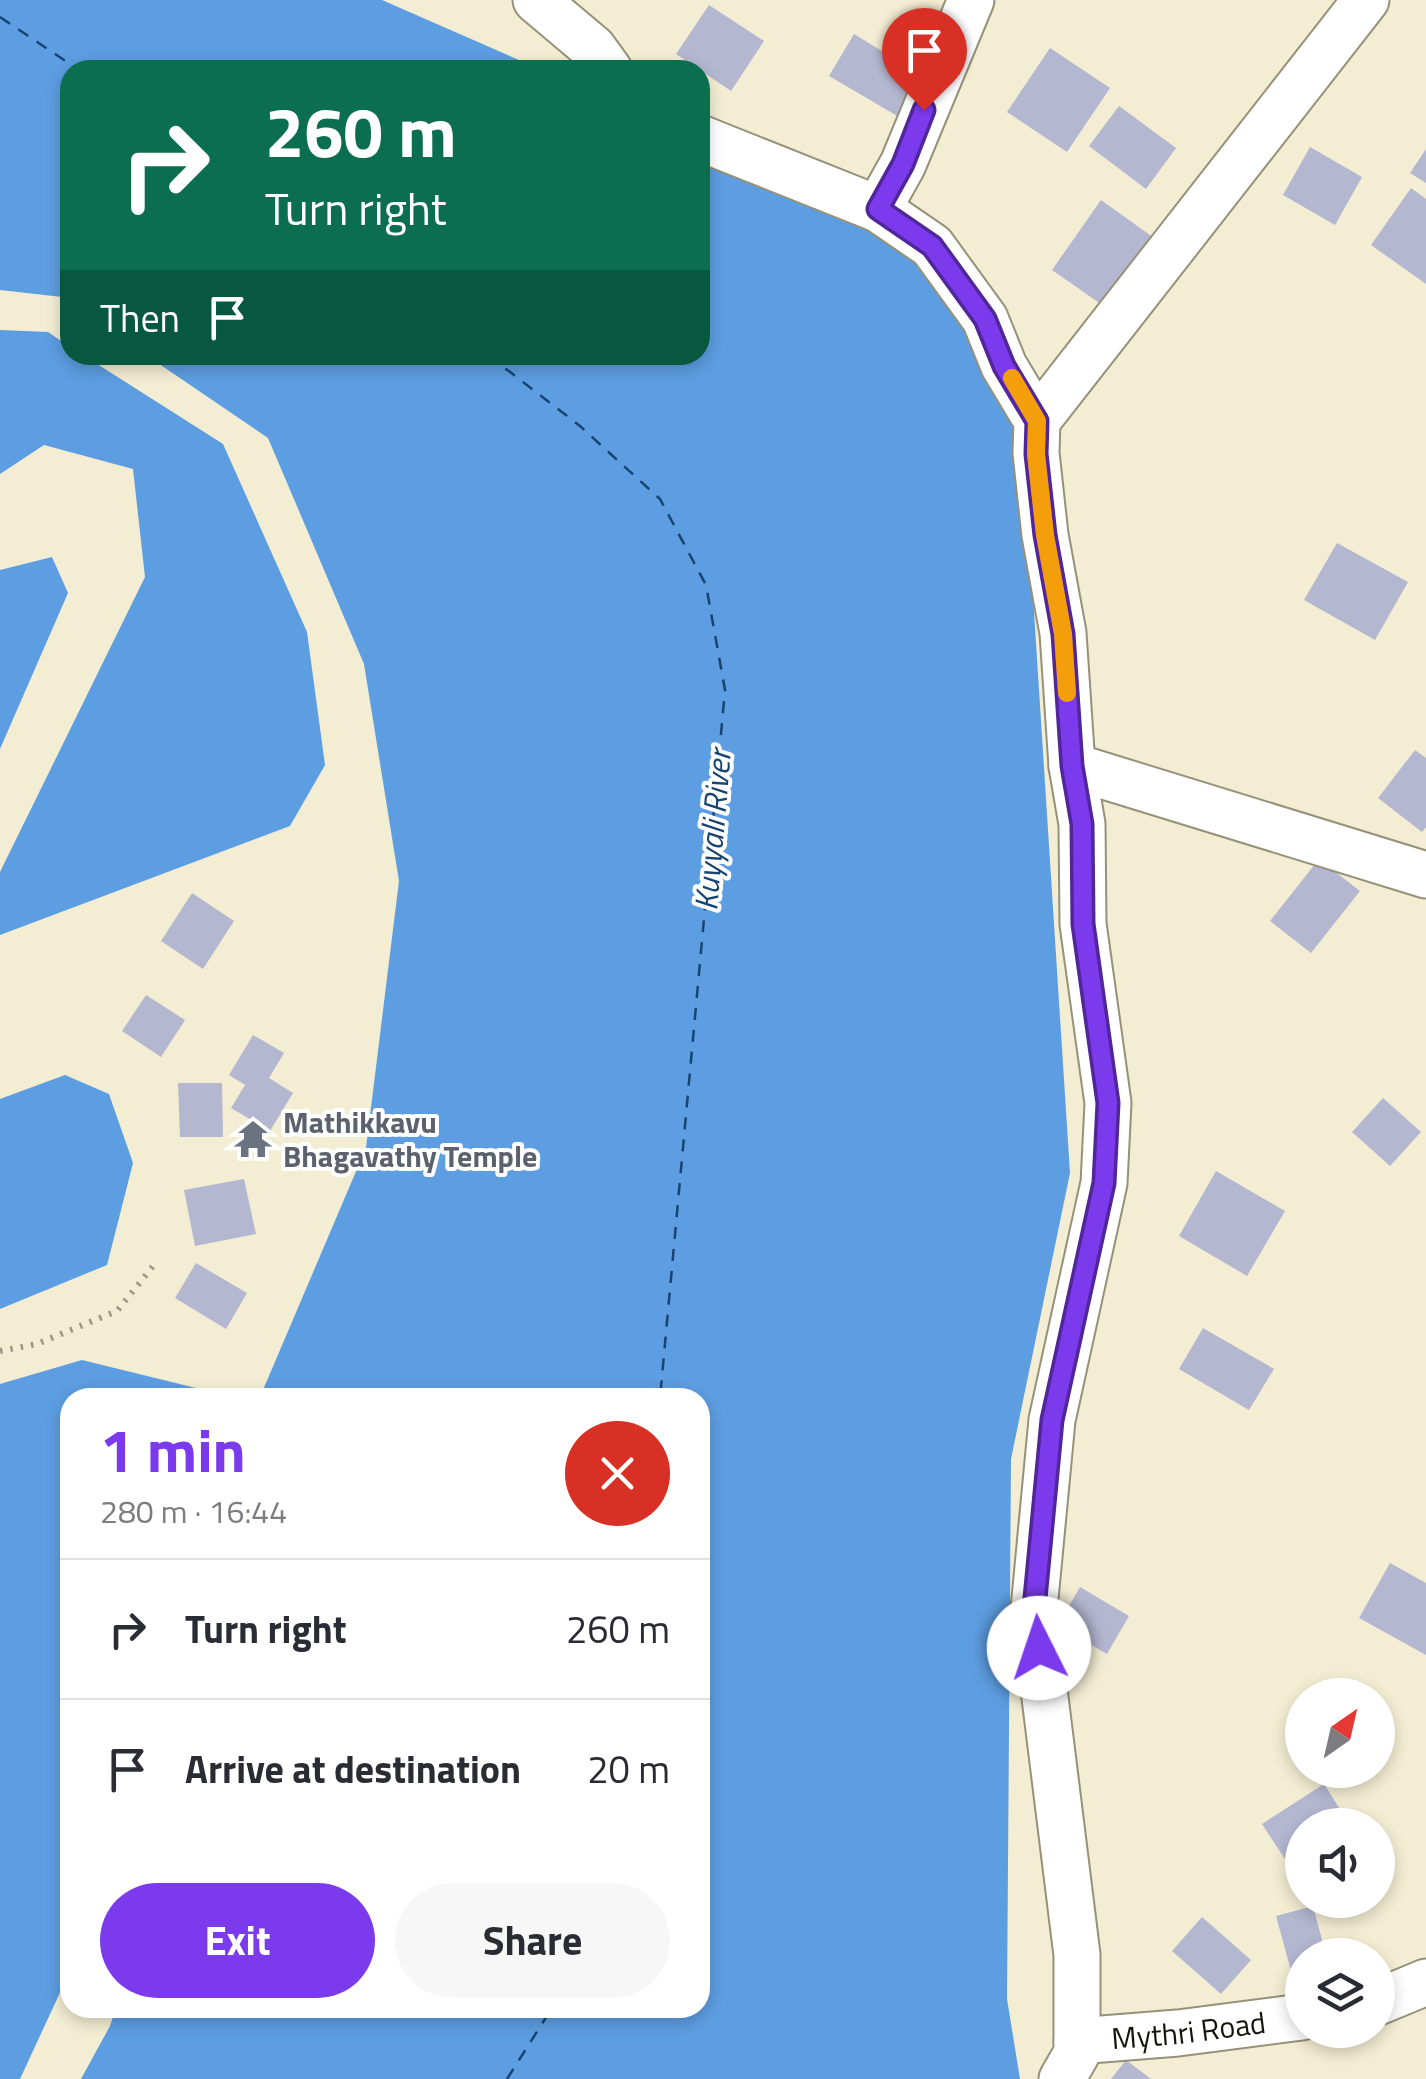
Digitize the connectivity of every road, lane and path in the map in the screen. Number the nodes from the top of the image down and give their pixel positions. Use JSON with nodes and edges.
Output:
{"nodes":[{"id":1,"x":536,"y":0,"type":"edge"},
{"id":2,"x":971,"y":0,"type":"edge"},
{"id":3,"x":1366,"y":0,"type":"edge"},
{"id":4,"x":602,"y":60,"type":"edge"},
{"id":5,"x":710,"y":142,"type":"edge"},
{"id":6,"x":878,"y":209,"type":"junction"},
{"id":7,"x":1037,"y":421,"type":"junction"},
{"id":8,"x":1072,"y":766,"type":"junction"},
{"id":9,"x":1426,"y":875,"type":"edge"},
{"id":10,"x":154,"y":1265,"type":"dead end"},
{"id":11,"x":0,"y":1351,"type":"edge"},
{"id":12,"x":1426,"y":1982,"type":"edge"},
{"id":13,"x":1395,"y":1995,"type":"edge"},
{"id":14,"x":1285,"y":2019,"type":"edge"},
{"id":15,"x":1072,"y":2058,"type":"edge"}],
"edges":[{"from":1,"to":4,"type":"street"},
{"from":2,"to":6,"type":"street"},
{"from":3,"to":7,"type":"street"},
{"from":5,"to":6,"type":"street"},
{"from":6,"to":7,"type":"street"},
{"from":7,"to":8,"type":"street"},
{"from":8,"to":9,"type":"street"},
{"from":8,"to":15,"type":"street"},
{"from":10,"to":11,"type":"path"},
{"from":12,"to":13,"type":"street"},
{"from":14,"to":15,"type":"street","name":"Mythri Road"}]}
